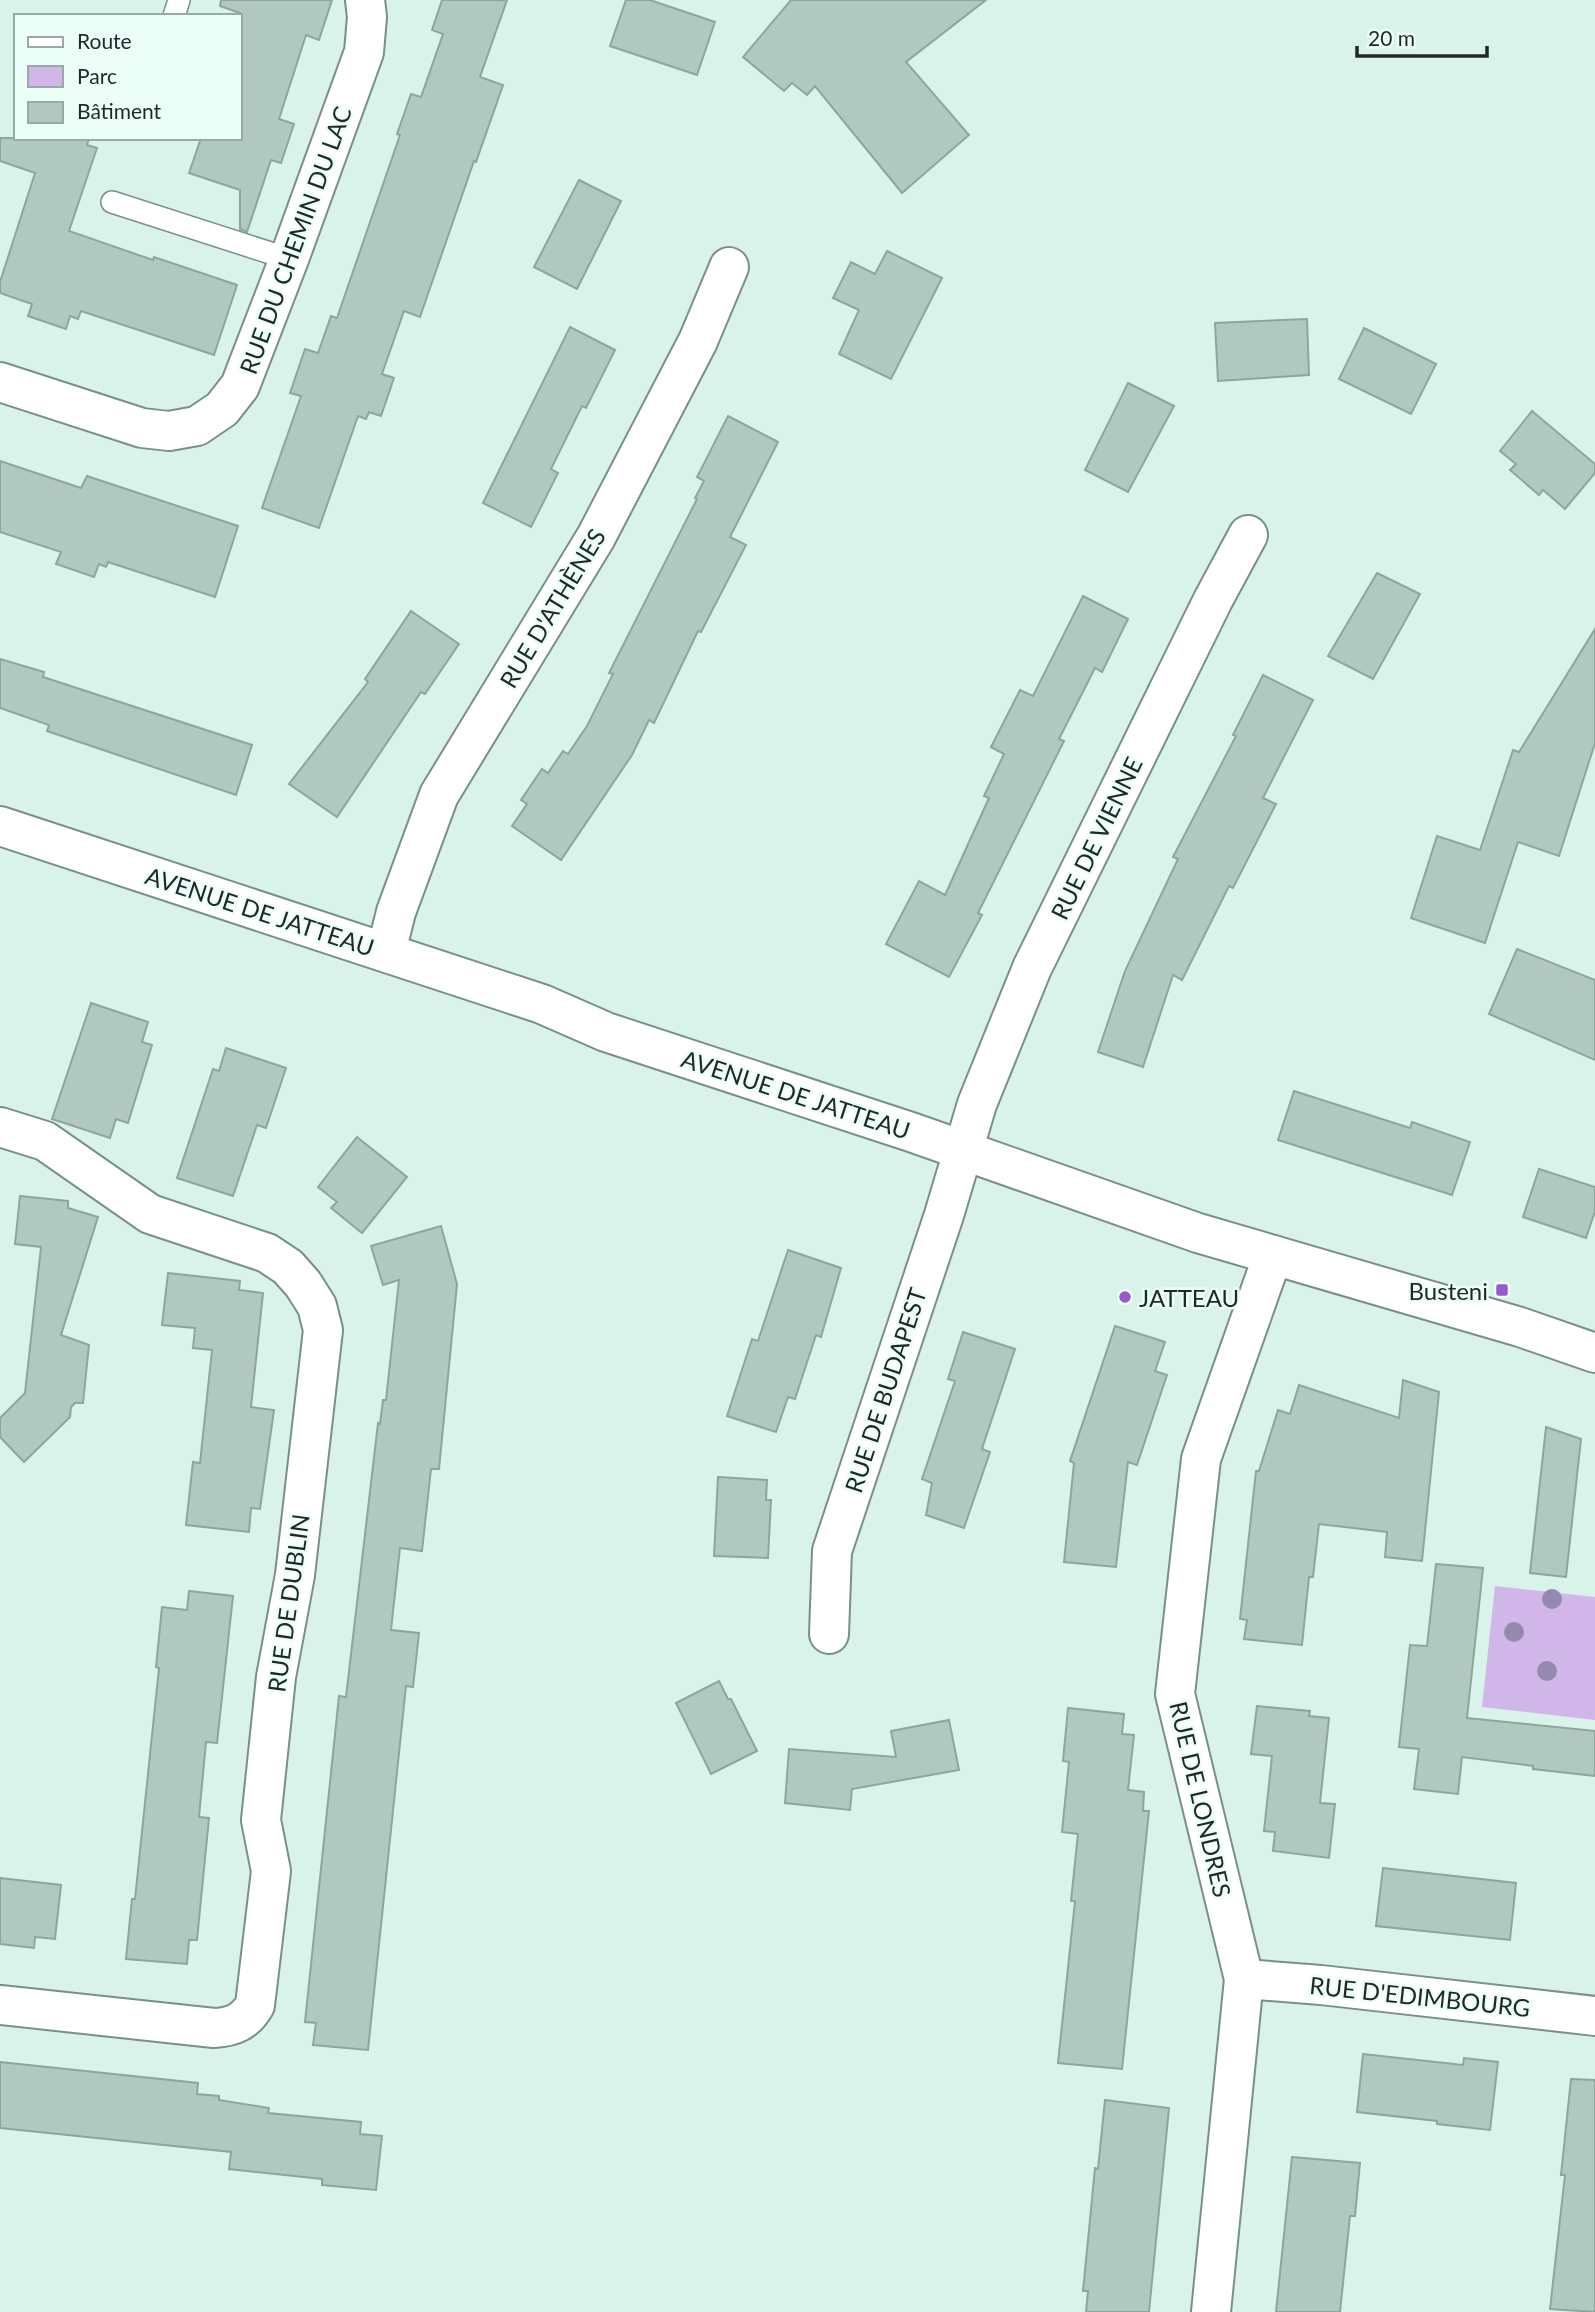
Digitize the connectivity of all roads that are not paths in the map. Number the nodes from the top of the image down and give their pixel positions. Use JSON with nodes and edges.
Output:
{"nodes":[{"id":1,"x":365,"y":0,"type":"edge"},
{"id":2,"x":112,"y":202,"type":"dead end"},
{"id":3,"x":289,"y":259,"type":"junction"},
{"id":4,"x":729,"y":267,"type":"dead end"},
{"id":5,"x":0,"y":382,"type":"edge"},
{"id":6,"x":1248,"y":535,"type":"dead end"},
{"id":7,"x":0,"y":826,"type":"edge"},
{"id":8,"x":386,"y":952,"type":"junction"},
{"id":9,"x":0,"y":1127,"type":"edge"},
{"id":10,"x":963,"y":1150,"type":"junction"},
{"id":11,"x":1273,"y":1255,"type":"junction"},
{"id":12,"x":1595,"y":1353,"type":"edge"},
{"id":13,"x":829,"y":1634,"type":"dead end"},
{"id":14,"x":1244,"y":1979,"type":"junction"},
{"id":15,"x":0,"y":2005,"type":"edge"},
{"id":16,"x":1595,"y":2016,"type":"edge"},
{"id":17,"x":1211,"y":2312,"type":"edge"}],
"edges":[{"from":1,"to":3,"type":"street","name":"RUE DU CHEMIN DU LAC"},
{"from":2,"to":3,"type":"lane"},
{"from":3,"to":5,"type":"street","name":"RUE DU CHEMIN DU LAC"},
{"from":4,"to":8,"type":"street","name":"RUE D'ATHÈNES"},
{"from":6,"to":10,"type":"street","name":"RUE DE VIENNE"},
{"from":7,"to":8,"type":"street","name":"AVENUE DE JATTEAU"},
{"from":8,"to":10,"type":"street","name":"AVENUE DE JATTEAU"},
{"from":9,"to":15,"type":"street","name":"RUE DE DUBLIN"},
{"from":10,"to":11,"type":"street","name":"AVENUE DE JATTEAU"},
{"from":10,"to":13,"type":"street","name":"RUE DE BUDAPEST"},
{"from":11,"to":12,"type":"street","name":"AVENUE DE JATTEAU"},
{"from":11,"to":14,"type":"street","name":"RUE DE LONDRES"},
{"from":14,"to":16,"type":"street","name":"RUE D'EDIMBOURG"},
{"from":14,"to":17,"type":"street","name":"RUE DE LONDRES"}]}
